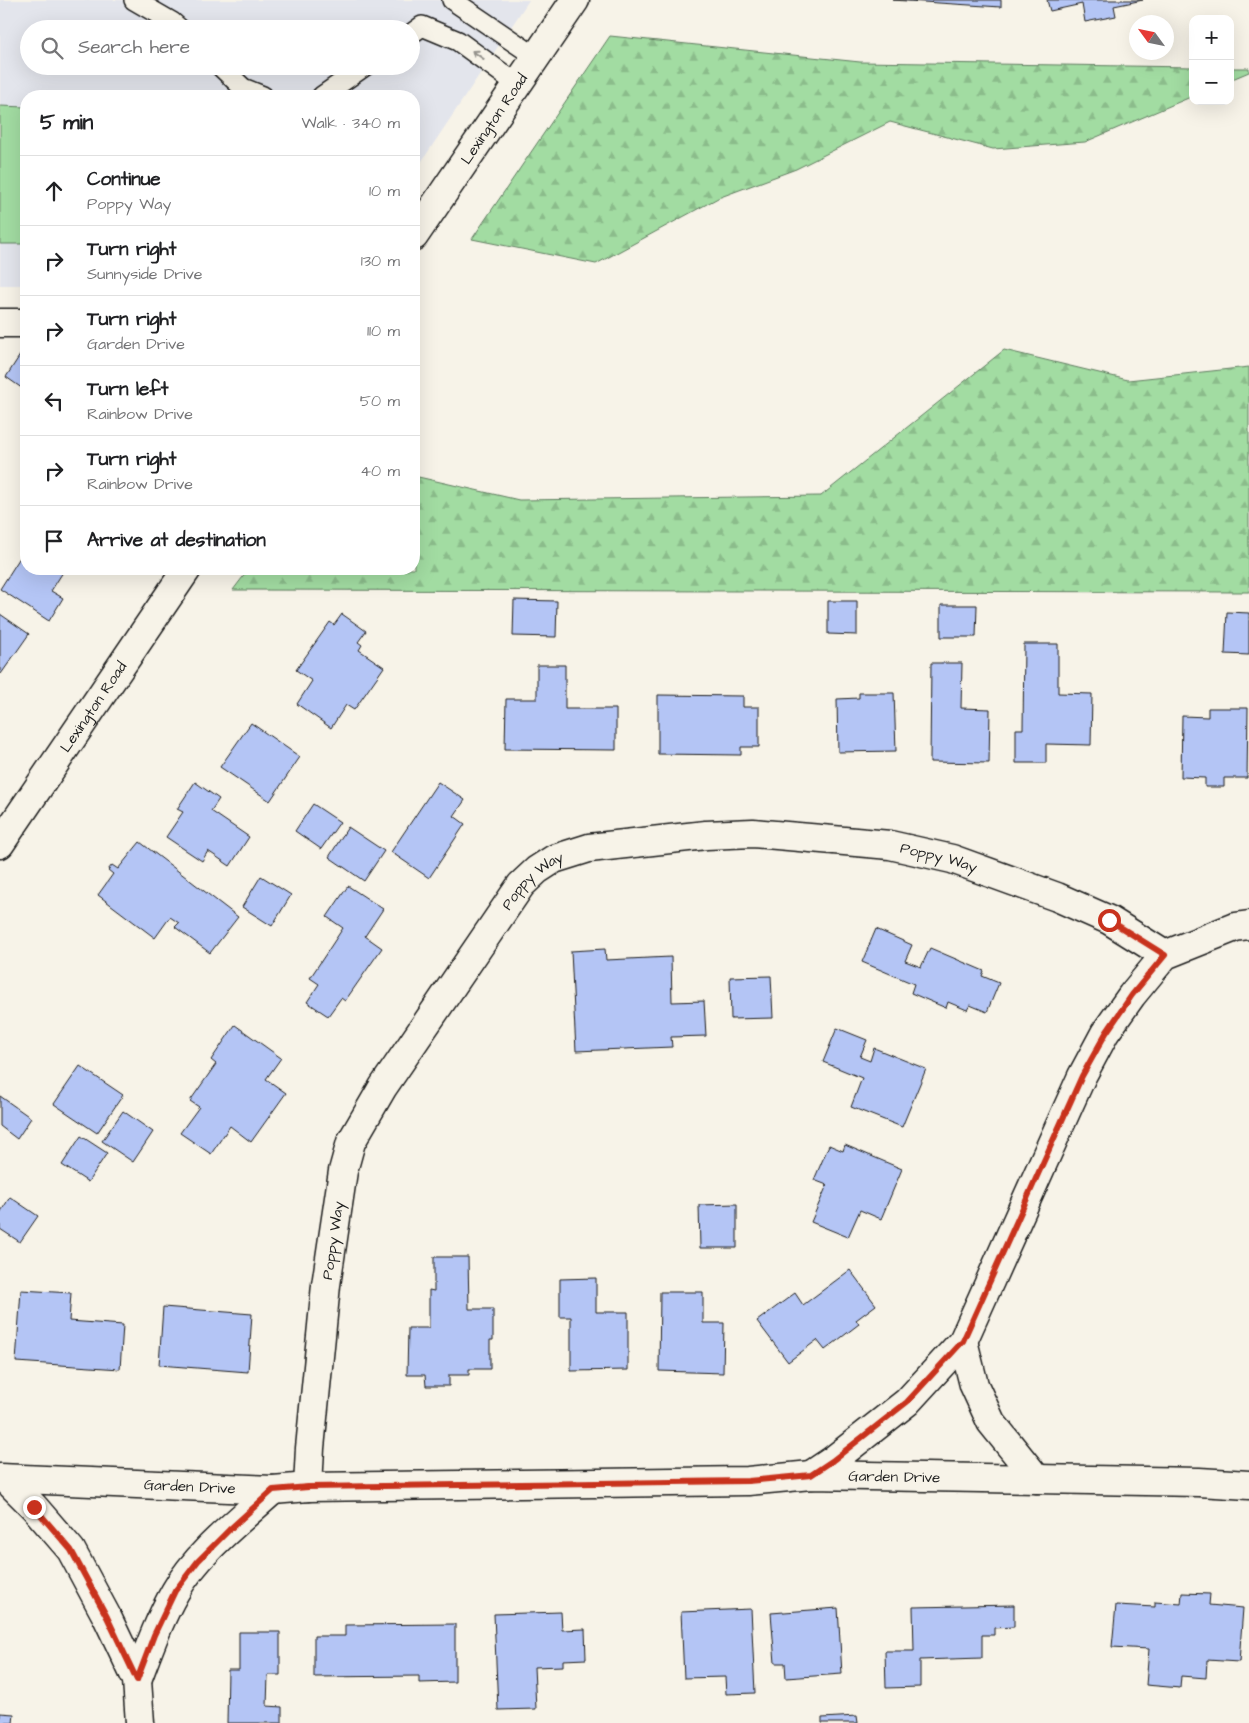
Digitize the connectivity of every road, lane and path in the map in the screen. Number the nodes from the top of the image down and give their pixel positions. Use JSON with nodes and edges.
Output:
{"nodes":[{"id":1,"x":134,"y":0,"type":"edge"},
{"id":2,"x":452,"y":0,"type":"edge"},
{"id":3,"x":575,"y":0,"type":"edge"},
{"id":4,"x":169,"y":20,"type":"edge"},
{"id":5,"x":420,"y":27,"type":"edge"},
{"id":6,"x":536,"y":57,"type":"junction"},
{"id":7,"x":229,"y":75,"type":"edge"},
{"id":8,"x":352,"y":75,"type":"edge"},
{"id":9,"x":517,"y":84,"type":"junction"},
{"id":10,"x":247,"y":90,"type":"edge"},
{"id":11,"x":331,"y":90,"type":"edge"},
{"id":12,"x":420,"y":227,"type":"edge"},
{"id":13,"x":0,"y":323,"type":"edge"},
{"id":14,"x":20,"y":323,"type":"edge"},
{"id":15,"x":183,"y":575,"type":"edge"},
{"id":16,"x":0,"y":844,"type":"edge"},
{"id":17,"x":1249,"y":924,"type":"edge"},
{"id":18,"x":1165,"y":955,"type":"junction"},
{"id":19,"x":963,"y":1341,"type":"junction"},
{"id":20,"x":811,"y":1475,"type":"junction"},
{"id":21,"x":3,"y":1479,"type":"edge"},
{"id":22,"x":1038,"y":1479,"type":"junction"},
{"id":23,"x":1249,"y":1486,"type":"edge"},
{"id":24,"x":308,"y":1487,"type":"junction"},
{"id":25,"x":273,"y":1490,"type":"junction"},
{"id":26,"x":137,"y":1680,"type":"junction"},
{"id":27,"x":140,"y":1723,"type":"edge"}],
"edges":[{"from":1,"to":4,"type":"lane"},
{"from":2,"to":6,"type":"lane"},
{"from":3,"to":6,"type":"street","name":"Lexington Road"},
{"from":9,"to":5,"type":"lane","one_way":true},
{"from":6,"to":9,"type":"street","name":"Lexington Road"},
{"from":7,"to":10,"type":"lane"},
{"from":8,"to":11,"type":"lane"},
{"from":9,"to":12,"type":"street","name":"Lexington Road"},
{"from":13,"to":14,"type":"street"},
{"from":15,"to":16,"type":"street","name":"Lexington Road"},
{"from":17,"to":18,"type":"street"},
{"from":18,"to":19,"type":"street"},
{"from":18,"to":24,"type":"street","name":"Poppy Way"},
{"from":19,"to":20,"type":"street"},
{"from":19,"to":22,"type":"street"},
{"from":20,"to":22,"type":"street","name":"Garden Drive"},
{"from":20,"to":24,"type":"street","name":"Garden Drive"},
{"from":21,"to":25,"type":"street","name":"Garden Drive"},
{"from":21,"to":26,"type":"street"},
{"from":22,"to":23,"type":"street","name":"Garden Drive"},
{"from":24,"to":25,"type":"street","name":"Garden Drive"},
{"from":25,"to":26,"type":"street"},
{"from":26,"to":27,"type":"street"}]}
